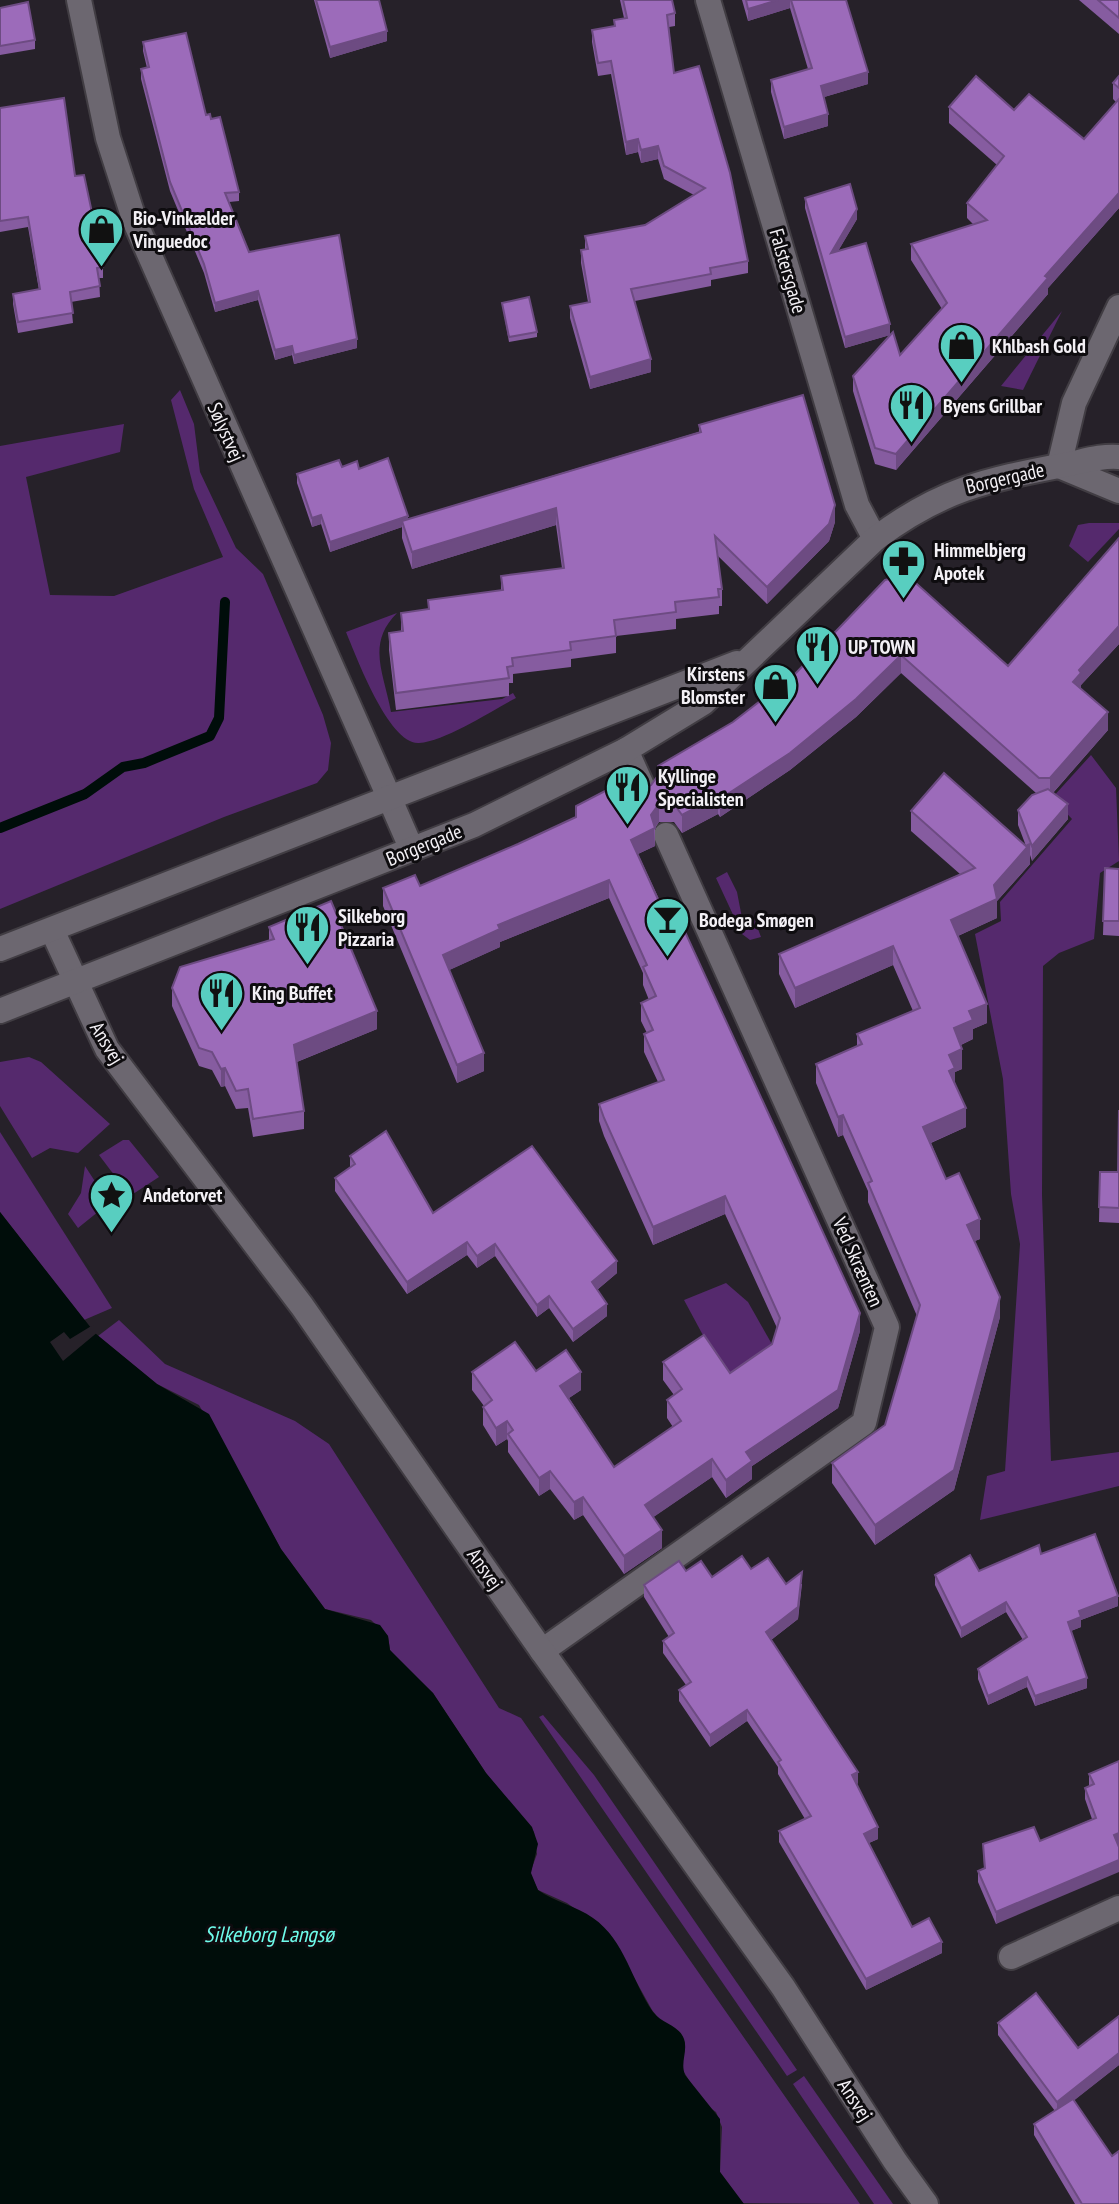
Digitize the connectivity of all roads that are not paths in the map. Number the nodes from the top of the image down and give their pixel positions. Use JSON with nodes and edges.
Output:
{"nodes":[{"id":1,"x":79,"y":0,"type":"edge"},
{"id":2,"x":708,"y":0,"type":"edge"},
{"id":3,"x":1119,"y":307,"type":"edge"},
{"id":4,"x":1119,"y":457,"type":"edge"},
{"id":5,"x":1059,"y":466,"type":"junction"},
{"id":6,"x":1119,"y":491,"type":"edge"},
{"id":7,"x":875,"y":539,"type":"junction"},
{"id":8,"x":747,"y":659,"type":"junction"},
{"id":9,"x":626,"y":750,"type":"junction"},
{"id":10,"x":644,"y":790,"type":"edge"},
{"id":11,"x":389,"y":797,"type":"junction"},
{"id":12,"x":666,"y":835,"type":"edge"},
{"id":13,"x":412,"y":850,"type":"junction"},
{"id":14,"x":52,"y":930,"type":"junction"},
{"id":15,"x":0,"y":949,"type":"edge"},
{"id":16,"x":75,"y":984,"type":"junction"},
{"id":17,"x":0,"y":1011,"type":"edge"},
{"id":18,"x":542,"y":1651,"type":"junction"},
{"id":19,"x":1119,"y":1908,"type":"edge"},
{"id":20,"x":1011,"y":1957,"type":"dead end"},
{"id":21,"x":926,"y":2204,"type":"edge"}],
"edges":[{"from":1,"to":11,"type":"street","name":"Sølystvej"},
{"from":2,"to":7,"type":"street","name":"Falstersgade"},
{"from":3,"to":5,"type":"street","name":"Borgergade"},
{"from":4,"to":5,"type":"street"},
{"from":5,"to":6,"type":"street"},
{"from":5,"to":7,"type":"street","name":"Borgergade"},
{"from":7,"to":8,"type":"street","name":"Borgergade"},
{"from":8,"to":9,"type":"street","name":"Borgergade"},
{"from":8,"to":11,"type":"street","name":"Borgergade"},
{"from":9,"to":10,"type":"street"},
{"from":9,"to":13,"type":"street","name":"Borgergade"},
{"from":11,"to":13,"type":"street","name":"Sølystvej"},
{"from":11,"to":14,"type":"street","name":"Borgergade"},
{"from":12,"to":18,"type":"street","name":"Ved Skrænten"},
{"from":13,"to":16,"type":"street","name":"Borgergade"},
{"from":14,"to":15,"type":"street","name":"Borgergade"},
{"from":14,"to":16,"type":"street","name":"Ansvej"},
{"from":16,"to":17,"type":"street","name":"Borgergade"},
{"from":16,"to":18,"type":"street","name":"Ansvej"},
{"from":18,"to":21,"type":"street","name":"Ansvej"},
{"from":19,"to":20,"type":"street"}]}
